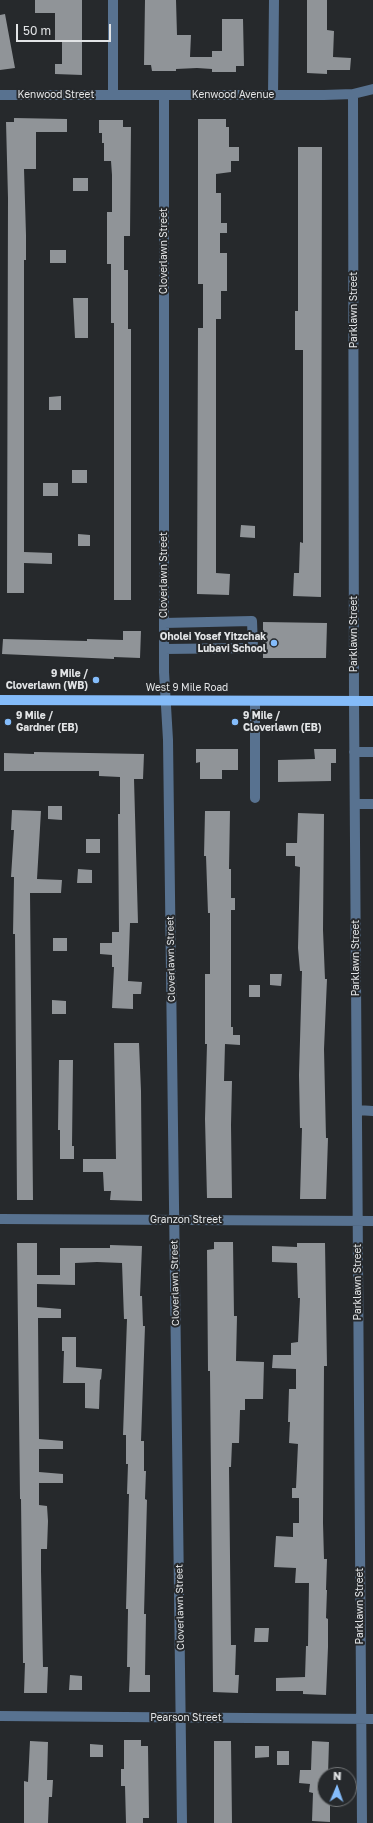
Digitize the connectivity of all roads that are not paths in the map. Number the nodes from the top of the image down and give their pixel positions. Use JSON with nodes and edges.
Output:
{"nodes":[{"id":1,"x":113,"y":0,"type":"edge"},
{"id":2,"x":274,"y":0,"type":"edge"},
{"id":3,"x":373,"y":89,"type":"edge"},
{"id":4,"x":353,"y":94,"type":"junction"},
{"id":5,"x":0,"y":95,"type":"edge"},
{"id":6,"x":113,"y":95,"type":"junction"},
{"id":7,"x":164,"y":95,"type":"junction"},
{"id":8,"x":273,"y":95,"type":"junction"},
{"id":9,"x":164,"y":623,"type":"junction"},
{"id":10,"x":164,"y":648,"type":"junction"},
{"id":11,"x":0,"y":700,"type":"edge"},
{"id":12,"x":166,"y":700,"type":"junction"},
{"id":13,"x":255,"y":701,"type":"junction"},
{"id":14,"x":354,"y":701,"type":"junction"},
{"id":15,"x":373,"y":701,"type":"edge"},
{"id":16,"x":354,"y":752,"type":"junction"},
{"id":17,"x":373,"y":752,"type":"edge"},
{"id":18,"x":255,"y":798,"type":"dead end"},
{"id":19,"x":355,"y":804,"type":"junction"},
{"id":20,"x":373,"y":804,"type":"edge"},
{"id":21,"x":357,"y":1110,"type":"junction"},
{"id":22,"x":373,"y":1112,"type":"edge"},
{"id":23,"x":0,"y":1219,"type":"edge"},
{"id":24,"x":174,"y":1220,"type":"junction"},
{"id":25,"x":357,"y":1221,"type":"junction"},
{"id":26,"x":373,"y":1221,"type":"edge"},
{"id":27,"x":0,"y":1716,"type":"edge"},
{"id":28,"x":181,"y":1718,"type":"junction"},
{"id":29,"x":361,"y":1718,"type":"junction"},
{"id":30,"x":373,"y":1718,"type":"edge"},
{"id":31,"x":182,"y":1823,"type":"edge"},
{"id":32,"x":362,"y":1823,"type":"edge"}],
"edges":[{"from":1,"to":6,"type":"street"},
{"from":2,"to":8,"type":"street"},
{"from":3,"to":4,"type":"street"},
{"from":4,"to":8,"type":"street","name":"Kenwood Avenue"},
{"from":4,"to":14,"type":"street","name":"Parklawn Street"},
{"from":5,"to":6,"type":"street","name":"Kenwood Street"},
{"from":6,"to":7,"type":"street","name":"Kenwood Avenue"},
{"from":7,"to":8,"type":"street","name":"Kenwood Avenue"},
{"from":7,"to":9,"type":"street","name":"Cloverlawn Street"},
{"from":9,"to":10,"type":"street","name":"Cloverlawn Street"},
{"from":9,"to":10,"type":"street"},
{"from":10,"to":12,"type":"street","name":"Cloverlawn Street"},
{"from":11,"to":12,"type":"main road","name":"West 9 Mile Road"},
{"from":12,"to":13,"type":"main road","name":"West 9 Mile Road"},
{"from":12,"to":24,"type":"street","name":"Cloverlawn Street"},
{"from":13,"to":14,"type":"main road","name":"West 9 Mile Road"},
{"from":13,"to":18,"type":"street"},
{"from":14,"to":15,"type":"main road","name":"West 9 Mile Road"},
{"from":14,"to":16,"type":"street","name":"Parklawn Street"},
{"from":16,"to":17,"type":"street"},
{"from":16,"to":19,"type":"street","name":"Parklawn Street"},
{"from":19,"to":20,"type":"street"},
{"from":19,"to":21,"type":"street","name":"Parklawn Street"},
{"from":21,"to":22,"type":"street"},
{"from":21,"to":25,"type":"street","name":"Parklawn Street"},
{"from":23,"to":24,"type":"street","name":"Granzon Street"},
{"from":24,"to":25,"type":"street","name":"Granzon Street"},
{"from":24,"to":28,"type":"street","name":"Cloverlawn Street"},
{"from":25,"to":26,"type":"street","name":"Granzon Street"},
{"from":25,"to":29,"type":"street","name":"Parklawn Street"},
{"from":27,"to":28,"type":"street","name":"Pearson Street"},
{"from":28,"to":29,"type":"street","name":"Pearson Street"},
{"from":28,"to":31,"type":"street","name":"Cloverlawn Street"},
{"from":29,"to":30,"type":"street","name":"Pearson Street"},
{"from":29,"to":32,"type":"street","name":"Parklawn Street"}]}
